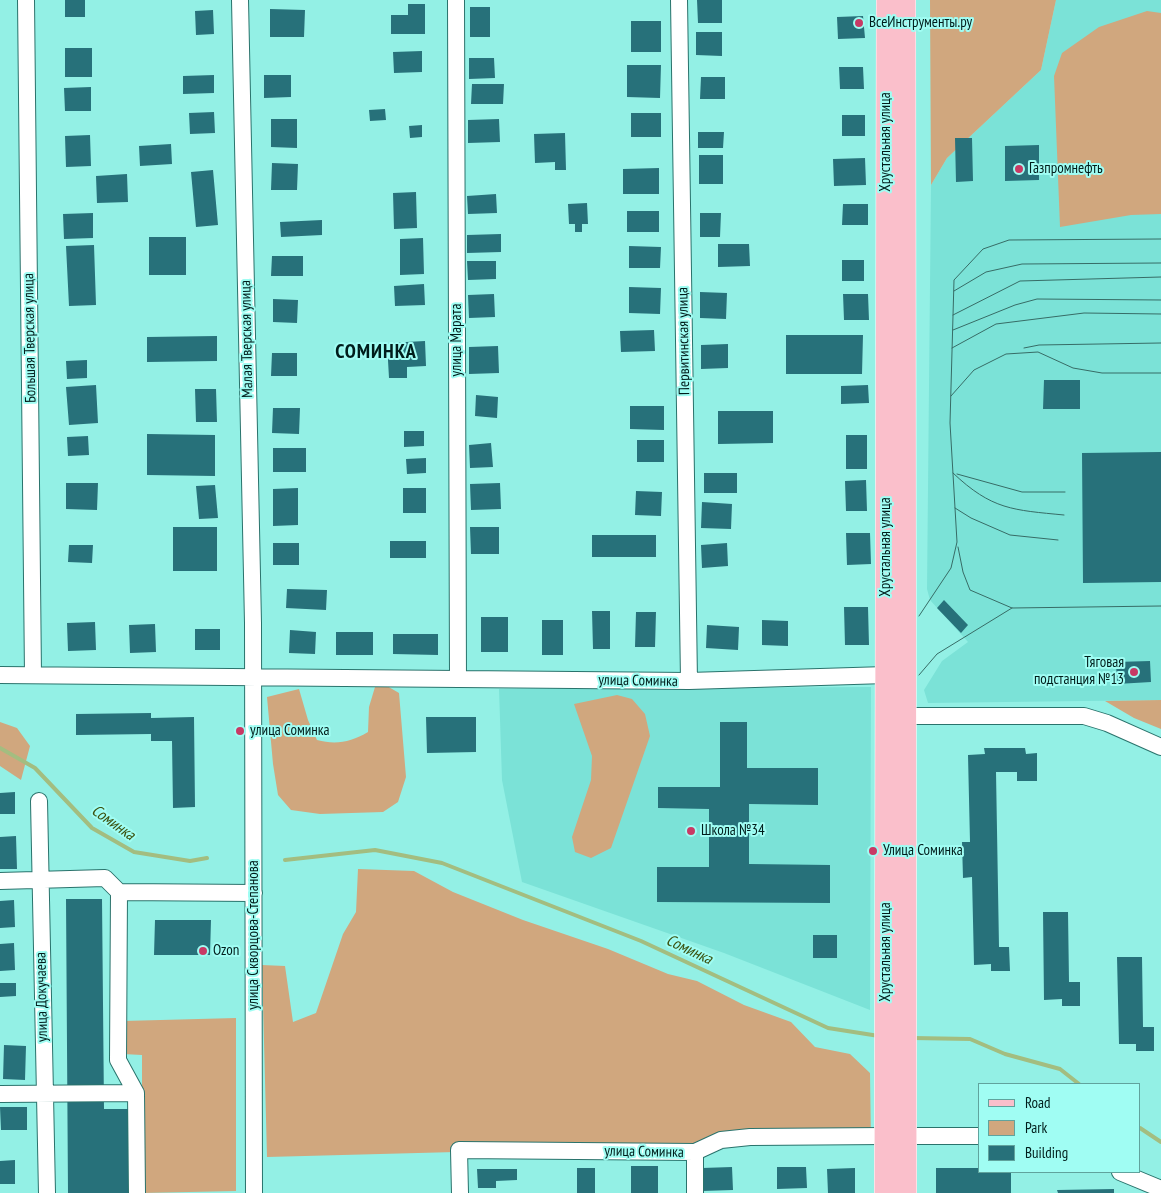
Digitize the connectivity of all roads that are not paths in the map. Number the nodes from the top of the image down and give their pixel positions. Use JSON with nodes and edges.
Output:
{"nodes":[{"id":1,"x":26,"y":0,"type":"edge"},
{"id":2,"x":240,"y":0,"type":"edge"},
{"id":3,"x":456,"y":0,"type":"edge"},
{"id":4,"x":679,"y":0,"type":"edge"},
{"id":5,"x":887,"y":0,"type":"edge"},
{"id":6,"x":905,"y":0,"type":"edge"},
{"id":7,"x":896,"y":674,"type":"junction"},
{"id":8,"x":0,"y":675,"type":"edge"},
{"id":9,"x":33,"y":675,"type":"junction"},
{"id":10,"x":253,"y":677,"type":"junction"},
{"id":11,"x":458,"y":679,"type":"junction"},
{"id":12,"x":689,"y":682,"type":"junction"},
{"id":13,"x":896,"y":716,"type":"junction"},
{"id":14,"x":1161,"y":747,"type":"edge"},
{"id":15,"x":39,"y":801,"type":"dead end"},
{"id":16,"x":40,"y":880,"type":"junction"},
{"id":17,"x":0,"y":881,"type":"edge"},
{"id":18,"x":120,"y":892,"type":"junction"},
{"id":19,"x":254,"y":893,"type":"junction"},
{"id":20,"x":44,"y":1093,"type":"junction"},
{"id":21,"x":136,"y":1093,"type":"junction"},
{"id":22,"x":0,"y":1094,"type":"edge"},
{"id":23,"x":895,"y":1095,"type":"junction"},
{"id":24,"x":885,"y":1128,"type":"junction"},
{"id":25,"x":978,"y":1136,"type":"edge"},
{"id":26,"x":907,"y":1145,"type":"junction"},
{"id":27,"x":695,"y":1152,"type":"junction"},
{"id":28,"x":1122,"y":1173,"type":"edge"},
{"id":29,"x":1161,"y":1189,"type":"edge"},
{"id":30,"x":47,"y":1193,"type":"edge"},
{"id":31,"x":137,"y":1193,"type":"edge"},
{"id":32,"x":254,"y":1193,"type":"edge"},
{"id":33,"x":460,"y":1193,"type":"edge"},
{"id":34,"x":695,"y":1193,"type":"edge"},
{"id":35,"x":885,"y":1193,"type":"edge"},
{"id":36,"x":906,"y":1193,"type":"edge"}],
"edges":[{"from":1,"to":9,"type":"street","name":"Большая Тверская улица"},
{"from":2,"to":10,"type":"street","name":"Малая Тверская улица"},
{"from":3,"to":11,"type":"street","name":"улица Марата"},
{"from":4,"to":12,"type":"street","name":"Первитинская улица"},
{"from":5,"to":7,"type":"main road","name":"Хрустальная улица"},
{"from":6,"to":7,"type":"main road","name":"Хрустальная улица"},
{"from":7,"to":12,"type":"street","name":"улица Соминка"},
{"from":7,"to":13,"type":"main road","name":"Хрустальная улица"},
{"from":8,"to":9,"type":"street","name":"улица Соминка"},
{"from":9,"to":10,"type":"street","name":"улица Соминка"},
{"from":10,"to":11,"type":"street","name":"улица Соминка"},
{"from":10,"to":19,"type":"street","name":"улица Скворцова-Степанова"},
{"from":11,"to":12,"type":"street","name":"улица Соминка"},
{"from":13,"to":14,"type":"street"},
{"from":13,"to":23,"type":"main road","name":"Хрустальная улица"},
{"from":15,"to":16,"type":"street","name":"улица Докучаева"},
{"from":16,"to":17,"type":"street"},
{"from":16,"to":18,"type":"street"},
{"from":16,"to":20,"type":"street","name":"улица Докучаева"},
{"from":18,"to":19,"type":"street"},
{"from":18,"to":21,"type":"street"},
{"from":19,"to":32,"type":"street","name":"улица Скворцова-Степанова"},
{"from":20,"to":21,"type":"street"},
{"from":20,"to":22,"type":"street"},
{"from":20,"to":30,"type":"street","name":"улица Докучаева"},
{"from":21,"to":31,"type":"street"},
{"from":23,"to":24,"type":"main road"},
{"from":23,"to":26,"type":"main road"},
{"from":24,"to":26,"type":"main road"},
{"from":24,"to":27,"type":"street","name":"улица Соминка"},
{"from":24,"to":35,"type":"main road"},
{"from":25,"to":26,"type":"street"},
{"from":26,"to":36,"type":"main road"},
{"from":27,"to":33,"type":"street","name":"улица Соминка"},
{"from":27,"to":34,"type":"street"},
{"from":28,"to":29,"type":"street"}]}
